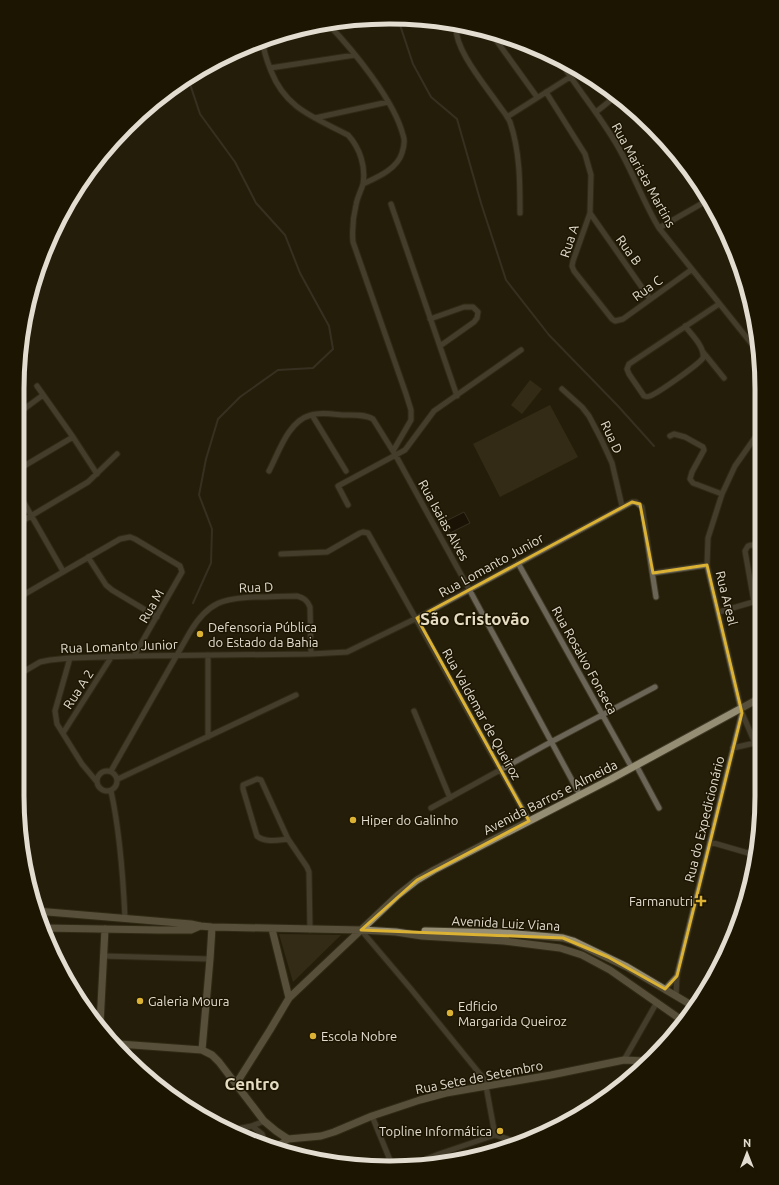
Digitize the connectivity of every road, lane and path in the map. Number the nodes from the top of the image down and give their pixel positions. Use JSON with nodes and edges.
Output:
{"nodes":[{"id":1,"x":332,"y":29,"type":"edge"},
{"id":2,"x":456,"y":30,"type":"edge"},
{"id":3,"x":496,"y":40,"type":"edge"},
{"id":4,"x":263,"y":47,"type":"edge"},
{"id":5,"x":355,"y":55,"type":"junction"},
{"id":6,"x":270,"y":68,"type":"junction"},
{"id":7,"x":565,"y":70,"type":"edge"},
{"id":8,"x":570,"y":77,"type":"junction"},
{"id":9,"x":546,"y":92,"type":"junction"},
{"id":10,"x":537,"y":97,"type":"junction"},
{"id":11,"x":611,"y":100,"type":"edge"},
{"id":12,"x":388,"y":102,"type":"junction"},
{"id":13,"x":596,"y":112,"type":"junction"},
{"id":14,"x":507,"y":117,"type":"junction"},
{"id":15,"x":315,"y":118,"type":"junction"},
{"id":16,"x":363,"y":184,"type":"junction"},
{"id":17,"x":703,"y":203,"type":"edge"},
{"id":18,"x":390,"y":204,"type":"dead end"},
{"id":19,"x":520,"y":213,"type":"dead end"},
{"id":20,"x":590,"y":213,"type":"junction"},
{"id":21,"x":659,"y":228,"type":"junction"},
{"id":22,"x":691,"y":270,"type":"junction"},
{"id":23,"x":650,"y":299,"type":"junction"},
{"id":24,"x":719,"y":304,"type":"junction"},
{"id":25,"x":430,"y":319,"type":"junction"},
{"id":26,"x":615,"y":321,"type":"joint"},
{"id":27,"x":685,"y":326,"type":"junction"},
{"id":28,"x":752,"y":345,"type":"edge"},
{"id":29,"x":440,"y":346,"type":"junction"},
{"id":30,"x":521,"y":350,"type":"dead end"},
{"id":31,"x":703,"y":352,"type":"junction"},
{"id":32,"x":724,"y":378,"type":"dead end"},
{"id":33,"x":37,"y":386,"type":"dead end"},
{"id":34,"x":562,"y":389,"type":"dead end"},
{"id":35,"x":43,"y":395,"type":"junction"},
{"id":36,"x":457,"y":396,"type":"junction"},
{"id":37,"x":24,"y":409,"type":"edge"},
{"id":38,"x":312,"y":415,"type":"junction"},
{"id":39,"x":670,"y":436,"type":"dead end"},
{"id":40,"x":73,"y":437,"type":"junction"},
{"id":41,"x":755,"y":437,"type":"edge"},
{"id":42,"x":394,"y":453,"type":"junction"},
{"id":43,"x":117,"y":454,"type":"dead end"},
{"id":44,"x":24,"y":467,"type":"edge"},
{"id":45,"x":269,"y":471,"type":"dead end"},
{"id":46,"x":346,"y":471,"type":"dead end"},
{"id":47,"x":97,"y":474,"type":"junction"},
{"id":48,"x":722,"y":494,"type":"junction"},
{"id":49,"x":24,"y":502,"type":"edge"},
{"id":50,"x":348,"y":506,"type":"dead end"},
{"id":51,"x":622,"y":506,"type":"junction"},
{"id":52,"x":32,"y":515,"type":"junction"},
{"id":53,"x":24,"y":520,"type":"edge"},
{"id":54,"x":755,"y":546,"type":"edge"},
{"id":55,"x":281,"y":554,"type":"dead end"},
{"id":56,"x":88,"y":557,"type":"junction"},
{"id":57,"x":518,"y":563,"type":"junction"},
{"id":58,"x":707,"y":565,"type":"junction"},
{"id":59,"x":63,"y":571,"type":"junction"},
{"id":60,"x":653,"y":573,"type":"junction"},
{"id":61,"x":469,"y":589,"type":"junction"},
{"id":62,"x":24,"y":594,"type":"edge"},
{"id":63,"x":656,"y":597,"type":"dead end"},
{"id":64,"x":754,"y":602,"type":"joint"},
{"id":65,"x":719,"y":612,"type":"junction"},
{"id":66,"x":157,"y":617,"type":"junction"},
{"id":67,"x":417,"y":618,"type":"junction"},
{"id":68,"x":311,"y":654,"type":"junction"},
{"id":69,"x":178,"y":655,"type":"junction"},
{"id":70,"x":208,"y":655,"type":"junction"},
{"id":71,"x":112,"y":656,"type":"junction"},
{"id":72,"x":134,"y":656,"type":"junction"},
{"id":73,"x":70,"y":658,"type":"junction"},
{"id":74,"x":24,"y":671,"type":"edge"},
{"id":75,"x":656,"y":686,"type":"dead end"},
{"id":76,"x":296,"y":696,"type":"dead end"},
{"id":77,"x":755,"y":701,"type":"edge"},
{"id":78,"x":741,"y":711,"type":"junction"},
{"id":79,"x":414,"y":712,"type":"dead end"},
{"id":80,"x":604,"y":715,"type":"junction"},
{"id":81,"x":63,"y":733,"type":"junction"},
{"id":82,"x":208,"y":738,"type":"junction"},
{"id":83,"x":755,"y":738,"type":"edge"},
{"id":84,"x":551,"y":742,"type":"junction"},
{"id":85,"x":755,"y":742,"type":"edge"},
{"id":86,"x":733,"y":748,"type":"junction"},
{"id":87,"x":634,"y":767,"type":"junction"},
{"id":88,"x":500,"y":770,"type":"junction"},
{"id":89,"x":111,"y":771,"type":"junction"},
{"id":90,"x":118,"y":779,"type":"junction"},
{"id":91,"x":97,"y":782,"type":"junction"},
{"id":92,"x":111,"y":790,"type":"junction"},
{"id":93,"x":580,"y":795,"type":"junction"},
{"id":94,"x":450,"y":798,"type":"junction"},
{"id":95,"x":431,"y":808,"type":"dead end"},
{"id":96,"x":660,"y":808,"type":"dead end"},
{"id":97,"x":529,"y":821,"type":"junction"},
{"id":98,"x":288,"y":839,"type":"junction"},
{"id":99,"x":710,"y":842,"type":"junction"},
{"id":100,"x":750,"y":854,"type":"edge"},
{"id":101,"x":43,"y":912,"type":"edge"},
{"id":102,"x":125,"y":918,"type":"junction"},
{"id":103,"x":200,"y":926,"type":"junction"},
{"id":104,"x":212,"y":927,"type":"junction"},
{"id":105,"x":49,"y":928,"type":"edge"},
{"id":106,"x":105,"y":929,"type":"junction"},
{"id":107,"x":272,"y":929,"type":"junction"},
{"id":108,"x":310,"y":930,"type":"junction"},
{"id":109,"x":361,"y":930,"type":"junction"},
{"id":110,"x":396,"y":932,"type":"junction"},
{"id":111,"x":563,"y":938,"type":"junction"},
{"id":112,"x":560,"y":948,"type":"junction"},
{"id":113,"x":103,"y":956,"type":"junction"},
{"id":114,"x":210,"y":960,"type":"junction"},
{"id":115,"x":677,"y":976,"type":"junction"},
{"id":116,"x":665,"y":989,"type":"junction"},
{"id":117,"x":676,"y":995,"type":"junction"},
{"id":118,"x":289,"y":998,"type":"junction"},
{"id":119,"x":657,"y":1002,"type":"junction"},
{"id":120,"x":690,"y":1004,"type":"edge"},
{"id":121,"x":100,"y":1018,"type":"edge"},
{"id":122,"x":679,"y":1018,"type":"edge"},
{"id":123,"x":122,"y":1044,"type":"edge"},
{"id":124,"x":202,"y":1050,"type":"junction"},
{"id":125,"x":624,"y":1060,"type":"junction"},
{"id":126,"x":640,"y":1061,"type":"edge"},
{"id":127,"x":236,"y":1084,"type":"junction"},
{"id":128,"x":486,"y":1086,"type":"junction"},
{"id":129,"x":372,"y":1116,"type":"junction"},
{"id":130,"x":264,"y":1121,"type":"junction"},
{"id":131,"x":252,"y":1126,"type":"junction"},
{"id":132,"x":240,"y":1128,"type":"edge"},
{"id":133,"x":495,"y":1135,"type":"junction"},
{"id":134,"x":264,"y":1139,"type":"edge"},
{"id":135,"x":288,"y":1139,"type":"junction"},
{"id":136,"x":511,"y":1140,"type":"edge"},
{"id":137,"x":280,"y":1145,"type":"edge"},
{"id":138,"x":426,"y":1159,"type":"edge"},
{"id":139,"x":390,"y":1161,"type":"edge"}],
"edges":[{"from":1,"to":5,"type":"street"},
{"from":2,"to":14,"type":"street"},
{"from":3,"to":10,"type":"street"},
{"from":4,"to":6,"type":"street"},
{"from":5,"to":6,"type":"street"},
{"from":5,"to":12,"type":"street"},
{"from":6,"to":15,"type":"street"},
{"from":7,"to":8,"type":"street","name":"Rua Marieta Martins"},
{"from":8,"to":9,"type":"street"},
{"from":8,"to":13,"type":"street","name":"Rua Marieta Martins"},
{"from":9,"to":10,"type":"street"},
{"from":9,"to":20,"type":"street","name":"Rua A"},
{"from":10,"to":14,"type":"street"},
{"from":11,"to":13,"type":"street"},
{"from":12,"to":15,"type":"street"},
{"from":12,"to":16,"type":"street"},
{"from":13,"to":21,"type":"street","name":"Rua Marieta Martins"},
{"from":14,"to":19,"type":"street"},
{"from":15,"to":16,"type":"street"},
{"from":16,"to":42,"type":"street"},
{"from":17,"to":21,"type":"street"},
{"from":18,"to":25,"type":"street"},
{"from":20,"to":23,"type":"street","name":"Rua B"},
{"from":20,"to":26,"type":"street","name":"Rua A"},
{"from":21,"to":22,"type":"street","name":"Rua Marieta Martins"},
{"from":22,"to":23,"type":"street","name":"Rua C"},
{"from":22,"to":24,"type":"street","name":"Rua Marieta Martins"},
{"from":23,"to":26,"type":"street","name":"Rua C"},
{"from":24,"to":27,"type":"street"},
{"from":24,"to":28,"type":"street","name":"Rua Marieta Martins"},
{"from":25,"to":29,"type":"street"},
{"from":25,"to":29,"type":"street"},
{"from":27,"to":31,"type":"street"},
{"from":27,"to":31,"type":"street"},
{"from":29,"to":36,"type":"street"},
{"from":30,"to":36,"type":"street"},
{"from":31,"to":32,"type":"street"},
{"from":33,"to":35,"type":"street"},
{"from":34,"to":51,"type":"street","name":"Rua D"},
{"from":35,"to":37,"type":"street"},
{"from":35,"to":40,"type":"street"},
{"from":36,"to":42,"type":"street"},
{"from":38,"to":42,"type":"street","name":"Rua Isaias Alves"},
{"from":38,"to":45,"type":"street","name":"Rua Isaias Alves"},
{"from":38,"to":46,"type":"street"},
{"from":39,"to":48,"type":"street"},
{"from":40,"to":44,"type":"street"},
{"from":40,"to":47,"type":"street"},
{"from":41,"to":48,"type":"street","name":"Rua Areal"},
{"from":42,"to":50,"type":"street"},
{"from":42,"to":61,"type":"street","name":"Rua Isaias Alves"},
{"from":43,"to":47,"type":"street"},
{"from":47,"to":52,"type":"street"},
{"from":48,"to":58,"type":"street","name":"Rua Areal"},
{"from":49,"to":52,"type":"street"},
{"from":51,"to":57,"type":"street","name":"Rua Lomanto Junior"},
{"from":51,"to":60,"type":"street","name":"Rua Lomanto Junior"},
{"from":52,"to":53,"type":"street"},
{"from":52,"to":59,"type":"street"},
{"from":54,"to":64,"type":"street"},
{"from":55,"to":67,"type":"street","name":"Rua Valdemar de Queiroz"},
{"from":56,"to":59,"type":"street"},
{"from":56,"to":66,"type":"street"},
{"from":56,"to":66,"type":"street","name":"Rua M"},
{"from":57,"to":61,"type":"street","name":"Rua Lomanto Junior"},
{"from":57,"to":80,"type":"street","name":"Rua Rosalvo Fonseca"},
{"from":58,"to":60,"type":"street"},
{"from":58,"to":65,"type":"street","name":"Rua Areal"},
{"from":59,"to":62,"type":"street"},
{"from":60,"to":63,"type":"street"},
{"from":61,"to":67,"type":"street","name":"Rua Lomanto Junior"},
{"from":61,"to":84,"type":"street","name":"Rua Isaias Alves"},
{"from":64,"to":65,"type":"street"},
{"from":65,"to":78,"type":"street","name":"Rua Areal"},
{"from":66,"to":72,"type":"street","name":"Rua M"},
{"from":67,"to":68,"type":"street","name":"Rua Lomanto Junior"},
{"from":67,"to":88,"type":"street","name":"Rua Valdemar de Queiroz"},
{"from":68,"to":69,"type":"street","name":"Rua D"},
{"from":68,"to":70,"type":"street","name":"Rua Lomanto Junior"},
{"from":69,"to":70,"type":"street","name":"Rua Lomanto Junior"},
{"from":69,"to":72,"type":"street","name":"Rua Lomanto Junior"},
{"from":69,"to":89,"type":"street","name":"Rua D"},
{"from":70,"to":82,"type":"street"},
{"from":71,"to":72,"type":"street","name":"Rua Lomanto Junior"},
{"from":71,"to":73,"type":"street","name":"Rua Lomanto Junior"},
{"from":71,"to":81,"type":"street","name":"Rua A 2"},
{"from":73,"to":74,"type":"street","name":"Rua Lomanto Junior"},
{"from":73,"to":81,"type":"street"},
{"from":75,"to":80,"type":"street"},
{"from":76,"to":82,"type":"street"},
{"from":77,"to":78,"type":"street","name":"Avenida Barros e Almeida"},
{"from":78,"to":83,"type":"street"},
{"from":78,"to":86,"type":"street","name":"Rua do Expedicionário"},
{"from":78,"to":87,"type":"street","name":"Avenida Barros e Almeida"},
{"from":79,"to":94,"type":"street"},
{"from":80,"to":84,"type":"street"},
{"from":80,"to":87,"type":"street","name":"Rua Rosalvo Fonseca"},
{"from":81,"to":91,"type":"street"},
{"from":82,"to":90,"type":"street"},
{"from":84,"to":88,"type":"street"},
{"from":84,"to":93,"type":"street","name":"Rua Isaias Alves"},
{"from":85,"to":86,"type":"street"},
{"from":86,"to":99,"type":"street","name":"Rua do Expedicionário"},
{"from":87,"to":93,"type":"street","name":"Avenida Barros e Almeida"},
{"from":87,"to":96,"type":"street","name":"Rua Rosalvo Fonseca"},
{"from":88,"to":94,"type":"street"},
{"from":88,"to":97,"type":"street","name":"Rua Valdemar de Queiroz"},
{"from":89,"to":90,"type":"street"},
{"from":89,"to":91,"type":"street"},
{"from":90,"to":92,"type":"street"},
{"from":91,"to":92,"type":"street"},
{"from":92,"to":102,"type":"street"},
{"from":93,"to":97,"type":"street","name":"Avenida Barros e Almeida"},
{"from":94,"to":95,"type":"street"},
{"from":97,"to":109,"type":"street","name":"Avenida Barros e Almeida"},
{"from":98,"to":98,"type":"street"},
{"from":98,"to":108,"type":"street"},
{"from":99,"to":100,"type":"street"},
{"from":99,"to":115,"type":"street","name":"Rua do Expedicionário"},
{"from":101,"to":102,"type":"street"},
{"from":102,"to":103,"type":"street"},
{"from":103,"to":104,"type":"street","name":"Avenida Luiz Viana"},
{"from":103,"to":106,"type":"street"},
{"from":104,"to":107,"type":"street","name":"Avenida Luiz Viana"},
{"from":104,"to":114,"type":"street"},
{"from":105,"to":106,"type":"street"},
{"from":106,"to":113,"type":"street"},
{"from":107,"to":108,"type":"street","name":"Avenida Luiz Viana"},
{"from":107,"to":118,"type":"street"},
{"from":108,"to":109,"type":"street","name":"Avenida Luiz Viana"},
{"from":109,"to":110,"type":"street","name":"Avenida Luiz Viana"},
{"from":109,"to":118,"type":"street","name":"Avenida Barros e Almeida"},
{"from":109,"to":128,"type":"street"},
{"from":110,"to":111,"type":"street","name":"Avenida Luiz Viana"},
{"from":110,"to":112,"type":"street","name":"Avenida Luiz Viana"},
{"from":111,"to":112,"type":"street"},
{"from":111,"to":116,"type":"street","name":"Avenida Luiz Viana"},
{"from":112,"to":119,"type":"street","name":"Avenida Luiz Viana"},
{"from":113,"to":114,"type":"street"},
{"from":113,"to":121,"type":"street"},
{"from":114,"to":124,"type":"street"},
{"from":115,"to":116,"type":"street","name":"Rua do Expedicionário"},
{"from":115,"to":117,"type":"street","name":"Rua do Expedicionário"},
{"from":116,"to":117,"type":"street","name":"Avenida Luiz Viana"},
{"from":117,"to":120,"type":"street","name":"Avenida Luiz Viana"},
{"from":118,"to":127,"type":"street","name":"Avenida Barros e Almeida"},
{"from":119,"to":122,"type":"street","name":"Avenida Luiz Viana"},
{"from":119,"to":125,"type":"street"},
{"from":123,"to":124,"type":"street"},
{"from":124,"to":127,"type":"street"},
{"from":125,"to":126,"type":"street","name":"Rua Sete de Setembro"},
{"from":125,"to":128,"type":"street","name":"Rua Sete de Setembro"},
{"from":127,"to":130,"type":"street"},
{"from":128,"to":129,"type":"street","name":"Rua Sete de Setembro"},
{"from":128,"to":133,"type":"street"},
{"from":129,"to":135,"type":"street","name":"Rua Sete de Setembro"},
{"from":129,"to":139,"type":"street"},
{"from":130,"to":131,"type":"street"},
{"from":130,"to":135,"type":"street"},
{"from":131,"to":132,"type":"street"},
{"from":131,"to":134,"type":"street"},
{"from":133,"to":136,"type":"street"},
{"from":133,"to":138,"type":"street"},
{"from":135,"to":137,"type":"street"}]}
